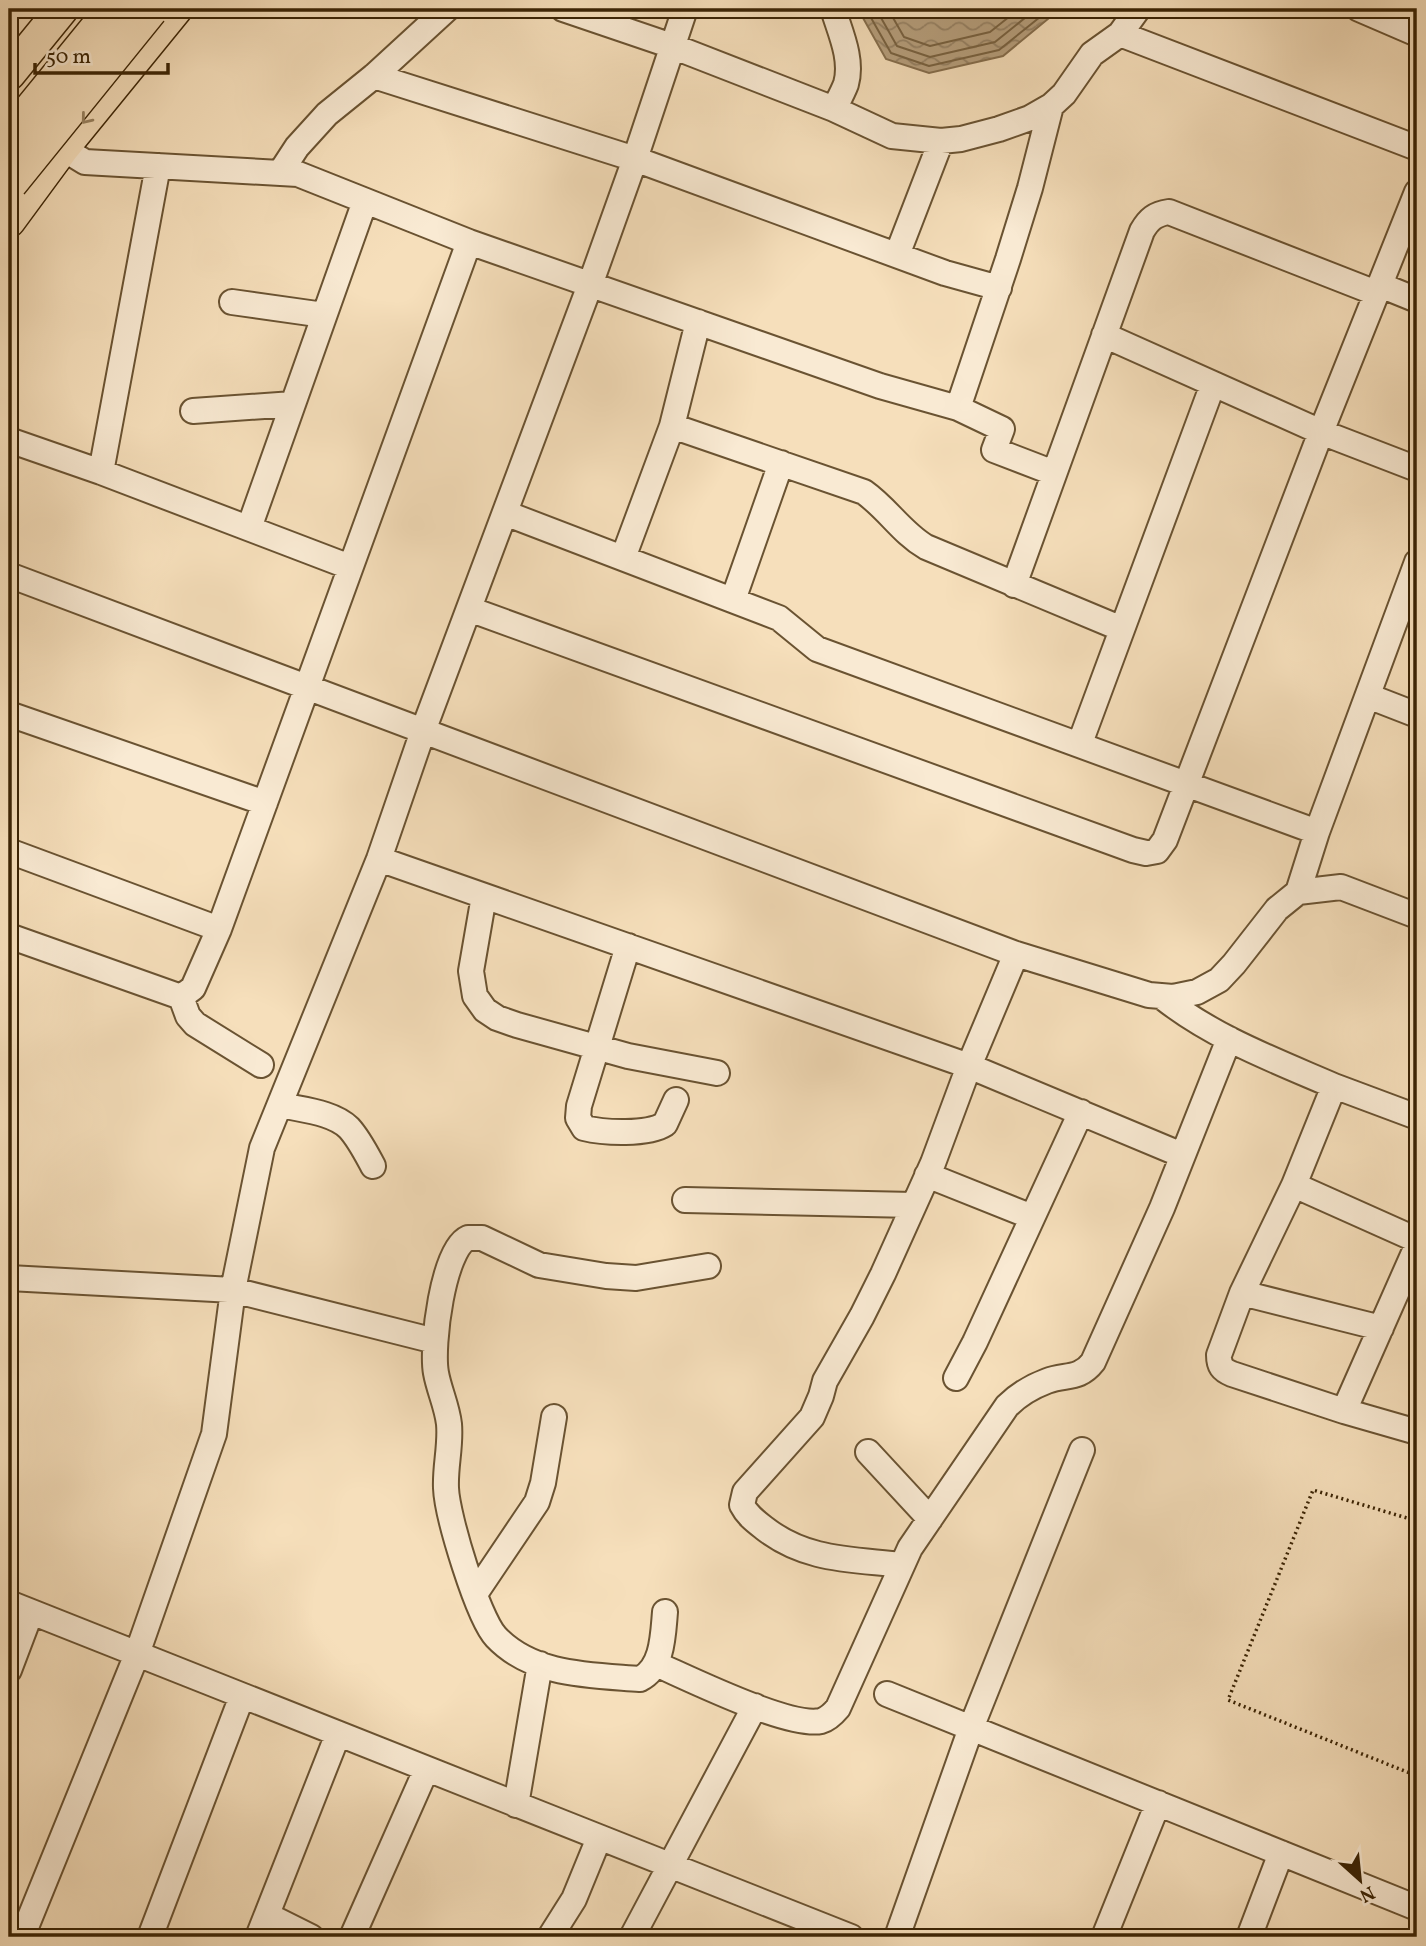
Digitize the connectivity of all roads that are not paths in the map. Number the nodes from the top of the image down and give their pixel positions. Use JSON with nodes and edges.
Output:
{"nodes":[{"id":1,"x":62,"y":9,"type":"edge"},
{"id":2,"x":116,"y":9,"type":"edge"},
{"id":3,"x":149,"y":9,"type":"edge"},
{"id":4,"x":176,"y":9,"type":"edge"},
{"id":5,"x":447,"y":9,"type":"edge"},
{"id":6,"x":563,"y":9,"type":"edge"},
{"id":7,"x":685,"y":9,"type":"edge"},
{"id":8,"x":833,"y":9,"type":"edge"},
{"id":9,"x":1138,"y":9,"type":"edge"},
{"id":10,"x":1359,"y":9,"type":"edge"},
{"id":11,"x":1120,"y":34,"type":"junction"},
{"id":12,"x":1417,"y":34,"type":"edge"},
{"id":13,"x":672,"y":46,"type":"junction"},
{"id":14,"x":9,"y":75,"type":"edge"},
{"id":15,"x":374,"y":76,"type":"junction"},
{"id":16,"x":1051,"y":106,"type":"junction"},
{"id":17,"x":834,"y":109,"type":"junction"},
{"id":18,"x":9,"y":111,"type":"edge"},
{"id":19,"x":9,"y":139,"type":"edge"},
{"id":20,"x":941,"y":141,"type":"junction"},
{"id":21,"x":1417,"y":148,"type":"edge"},
{"id":22,"x":62,"y":149,"type":"junction"},
{"id":23,"x":635,"y":159,"type":"junction"},
{"id":24,"x":158,"y":166,"type":"junction"},
{"id":25,"x":280,"y":173,"type":"junction"},
{"id":26,"x":9,"y":183,"type":"edge"},
{"id":27,"x":1417,"y":192,"type":"edge"},
{"id":28,"x":365,"y":201,"type":"junction"},
{"id":29,"x":9,"y":221,"type":"edge"},
{"id":30,"x":469,"y":242,"type":"junction"},
{"id":31,"x":897,"y":255,"type":"junction"},
{"id":32,"x":590,"y":285,"type":"junction"},
{"id":33,"x":999,"y":288,"type":"junction"},
{"id":34,"x":1378,"y":289,"type":"junction"},
{"id":35,"x":1417,"y":300,"type":"edge"},
{"id":36,"x":232,"y":302,"type":"dead end"},
{"id":37,"x":324,"y":315,"type":"junction"},
{"id":38,"x":698,"y":322,"type":"junction"},
{"id":39,"x":1104,"y":335,"type":"junction"},
{"id":40,"x":1213,"y":384,"type":"junction"},
{"id":41,"x":293,"y":404,"type":"junction"},
{"id":42,"x":958,"y":408,"type":"junction"},
{"id":43,"x":193,"y":411,"type":"dead end"},
{"id":44,"x":672,"y":426,"type":"junction"},
{"id":45,"x":1321,"y":432,"type":"junction"},
{"id":46,"x":9,"y":440,"type":"edge"},
{"id":47,"x":781,"y":463,"type":"junction"},
{"id":48,"x":1417,"y":469,"type":"edge"},
{"id":49,"x":101,"y":472,"type":"junction"},
{"id":50,"x":1054,"y":473,"type":"junction"},
{"id":51,"x":505,"y":513,"type":"junction"},
{"id":52,"x":249,"y":528,"type":"junction"},
{"id":53,"x":623,"y":558,"type":"junction"},
{"id":54,"x":1417,"y":562,"type":"edge"},
{"id":55,"x":350,"y":567,"type":"junction"},
{"id":56,"x":9,"y":575,"type":"edge"},
{"id":57,"x":1014,"y":585,"type":"junction"},
{"id":58,"x":733,"y":600,"type":"junction"},
{"id":59,"x":469,"y":609,"type":"junction"},
{"id":60,"x":1122,"y":629,"type":"junction"},
{"id":61,"x":306,"y":688,"type":"junction"},
{"id":62,"x":1368,"y":696,"type":"junction"},
{"id":63,"x":9,"y":714,"type":"edge"},
{"id":64,"x":1417,"y":715,"type":"edge"},
{"id":65,"x":423,"y":732,"type":"junction"},
{"id":66,"x":1080,"y":743,"type":"junction"},
{"id":67,"x":1187,"y":784,"type":"junction"},
{"id":68,"x":265,"y":803,"type":"junction"},
{"id":69,"x":1317,"y":832,"type":"junction"},
{"id":70,"x":9,"y":851,"type":"edge"},
{"id":71,"x":379,"y":859,"type":"junction"},
{"id":72,"x":1297,"y":892,"type":"junction"},
{"id":73,"x":484,"y":896,"type":"junction"},
{"id":74,"x":1417,"y":916,"type":"edge"},
{"id":75,"x":219,"y":929,"type":"junction"},
{"id":76,"x":9,"y":936,"type":"edge"},
{"id":77,"x":628,"y":946,"type":"junction"},
{"id":78,"x":1016,"y":954,"type":"junction"},
{"id":79,"x":1161,"y":996,"type":"junction"},
{"id":80,"x":181,"y":997,"type":"junction"},
{"id":81,"x":1228,"y":1039,"type":"junction"},
{"id":82,"x":596,"y":1045,"type":"junction"},
{"id":83,"x":261,"y":1065,"type":"dead end"},
{"id":84,"x":969,"y":1066,"type":"junction"},
{"id":85,"x":717,"y":1073,"type":"dead end"},
{"id":86,"x":1334,"y":1086,"type":"junction"},
{"id":87,"x":676,"y":1100,"type":"dead end"},
{"id":88,"x":281,"y":1105,"type":"junction"},
{"id":89,"x":1080,"y":1112,"type":"junction"},
{"id":90,"x":1417,"y":1117,"type":"edge"},
{"id":91,"x":1182,"y":1155,"type":"junction"},
{"id":92,"x":373,"y":1166,"type":"dead end"},
{"id":93,"x":927,"y":1175,"type":"junction"},
{"id":94,"x":1294,"y":1185,"type":"junction"},
{"id":95,"x":685,"y":1200,"type":"dead end"},
{"id":96,"x":914,"y":1205,"type":"junction"},
{"id":97,"x":1032,"y":1217,"type":"junction"},
{"id":98,"x":1417,"y":1240,"type":"edge"},
{"id":99,"x":1417,"y":1246,"type":"edge"},
{"id":100,"x":708,"y":1266,"type":"dead end"},
{"id":101,"x":9,"y":1278,"type":"edge"},
{"id":102,"x":233,"y":1290,"type":"junction"},
{"id":103,"x":1241,"y":1293,"type":"junction"},
{"id":104,"x":1381,"y":1328,"type":"junction"},
{"id":105,"x":435,"y":1341,"type":"junction"},
{"id":106,"x":956,"y":1378,"type":"dead end"},
{"id":107,"x":1344,"y":1410,"type":"junction"},
{"id":108,"x":554,"y":1417,"type":"dead end"},
{"id":109,"x":1417,"y":1432,"type":"edge"},
{"id":110,"x":1082,"y":1450,"type":"dead end"},
{"id":111,"x":868,"y":1452,"type":"dead end"},
{"id":112,"x":930,"y":1519,"type":"junction"},
{"id":113,"x":902,"y":1565,"type":"junction"},
{"id":114,"x":475,"y":1594,"type":"junction"},
{"id":115,"x":20,"y":1608,"type":"edge"},
{"id":116,"x":665,"y":1612,"type":"dead end"},
{"id":117,"x":137,"y":1654,"type":"junction"},
{"id":118,"x":540,"y":1664,"type":"junction"},
{"id":119,"x":656,"y":1664,"type":"junction"},
{"id":120,"x":9,"y":1670,"type":"edge"},
{"id":121,"x":887,"y":1694,"type":"dead end"},
{"id":122,"x":242,"y":1696,"type":"junction"},
{"id":123,"x":755,"y":1706,"type":"junction"},
{"id":124,"x":971,"y":1728,"type":"junction"},
{"id":125,"x":338,"y":1734,"type":"junction"},
{"id":126,"x":426,"y":1770,"type":"junction"},
{"id":127,"x":1158,"y":1803,"type":"junction"},
{"id":128,"x":516,"y":1805,"type":"junction"},
{"id":129,"x":599,"y":1838,"type":"junction"},
{"id":130,"x":1281,"y":1853,"type":"junction"},
{"id":131,"x":670,"y":1867,"type":"junction"},
{"id":132,"x":1417,"y":1908,"type":"edge"},
{"id":133,"x":262,"y":1926,"type":"edge"},
{"id":134,"x":22,"y":1937,"type":"edge"},
{"id":135,"x":150,"y":1937,"type":"edge"},
{"id":136,"x":311,"y":1937,"type":"edge"},
{"id":137,"x":352,"y":1937,"type":"edge"},
{"id":138,"x":550,"y":1937,"type":"edge"},
{"id":139,"x":632,"y":1937,"type":"edge"},
{"id":140,"x":851,"y":1937,"type":"edge"},
{"id":141,"x":897,"y":1937,"type":"edge"},
{"id":142,"x":1104,"y":1937,"type":"edge"},
{"id":143,"x":1249,"y":1937,"type":"edge"}],
"edges":[{"from":1,"to":14,"type":"main road"},
{"from":2,"to":19,"type":"highway","bridge":true},
{"from":3,"to":26,"type":"highway","bridge":true},
{"from":4,"to":22,"type":"main road","one_way":true},
{"from":5,"to":15,"type":"street"},
{"from":6,"to":13,"type":"street"},
{"from":7,"to":13,"type":"street"},
{"from":8,"to":17,"type":"street"},
{"from":9,"to":11,"type":"street"},
{"from":10,"to":12,"type":"street"},
{"from":11,"to":16,"type":"street"},
{"from":11,"to":21,"type":"street"},
{"from":13,"to":17,"type":"street"},
{"from":13,"to":23,"type":"street"},
{"from":15,"to":23,"type":"street"},
{"from":15,"to":25,"type":"street"},
{"from":16,"to":20,"type":"street"},
{"from":16,"to":33,"type":"street"},
{"from":17,"to":20,"type":"street"},
{"from":18,"to":22,"type":"street"},
{"from":20,"to":31,"type":"street"},
{"from":22,"to":24,"type":"street"},
{"from":22,"to":29,"type":"main road"},
{"from":23,"to":31,"type":"street"},
{"from":23,"to":32,"type":"street"},
{"from":24,"to":25,"type":"street"},
{"from":24,"to":49,"type":"street"},
{"from":25,"to":28,"type":"street"},
{"from":27,"to":34,"type":"street"},
{"from":28,"to":30,"type":"street"},
{"from":28,"to":37,"type":"street"},
{"from":30,"to":32,"type":"street"},
{"from":30,"to":55,"type":"street"},
{"from":31,"to":33,"type":"street"},
{"from":32,"to":38,"type":"street"},
{"from":32,"to":51,"type":"street"},
{"from":33,"to":42,"type":"street"},
{"from":34,"to":35,"type":"street"},
{"from":34,"to":39,"type":"street"},
{"from":34,"to":45,"type":"street"},
{"from":36,"to":37,"type":"street"},
{"from":37,"to":41,"type":"street"},
{"from":38,"to":42,"type":"street"},
{"from":38,"to":44,"type":"street"},
{"from":39,"to":40,"type":"street"},
{"from":39,"to":50,"type":"street"},
{"from":40,"to":45,"type":"street"},
{"from":40,"to":60,"type":"street"},
{"from":41,"to":43,"type":"street"},
{"from":41,"to":52,"type":"street"},
{"from":42,"to":50,"type":"street"},
{"from":44,"to":47,"type":"street"},
{"from":44,"to":53,"type":"street"},
{"from":45,"to":48,"type":"street"},
{"from":45,"to":67,"type":"street"},
{"from":46,"to":49,"type":"street"},
{"from":47,"to":57,"type":"street"},
{"from":47,"to":58,"type":"street"},
{"from":49,"to":52,"type":"street"},
{"from":50,"to":57,"type":"street"},
{"from":51,"to":53,"type":"street"},
{"from":51,"to":59,"type":"street"},
{"from":52,"to":55,"type":"street"},
{"from":53,"to":58,"type":"street"},
{"from":54,"to":62,"type":"street"},
{"from":55,"to":61,"type":"street"},
{"from":56,"to":61,"type":"street"},
{"from":57,"to":60,"type":"street"},
{"from":58,"to":66,"type":"street"},
{"from":59,"to":65,"type":"street"},
{"from":59,"to":67,"type":"street"},
{"from":60,"to":66,"type":"street"},
{"from":61,"to":65,"type":"street"},
{"from":61,"to":68,"type":"street"},
{"from":62,"to":64,"type":"street"},
{"from":62,"to":69,"type":"street"},
{"from":63,"to":68,"type":"street"},
{"from":65,"to":71,"type":"street"},
{"from":65,"to":78,"type":"street"},
{"from":66,"to":67,"type":"street"},
{"from":67,"to":69,"type":"street"},
{"from":68,"to":75,"type":"street"},
{"from":69,"to":72,"type":"street"},
{"from":70,"to":75,"type":"street"},
{"from":71,"to":73,"type":"street"},
{"from":71,"to":88,"type":"street"},
{"from":72,"to":74,"type":"street"},
{"from":72,"to":79,"type":"street"},
{"from":73,"to":77,"type":"street"},
{"from":73,"to":82,"type":"street"},
{"from":75,"to":80,"type":"street"},
{"from":76,"to":80,"type":"street"},
{"from":77,"to":82,"type":"street"},
{"from":77,"to":84,"type":"street"},
{"from":78,"to":79,"type":"street"},
{"from":78,"to":84,"type":"street"},
{"from":79,"to":81,"type":"street"},
{"from":80,"to":83,"type":"street"},
{"from":81,"to":86,"type":"street"},
{"from":81,"to":91,"type":"street"},
{"from":82,"to":85,"type":"street"},
{"from":82,"to":87,"type":"street"},
{"from":84,"to":89,"type":"street"},
{"from":84,"to":93,"type":"street"},
{"from":86,"to":90,"type":"street"},
{"from":86,"to":94,"type":"street"},
{"from":88,"to":92,"type":"street"},
{"from":88,"to":102,"type":"street"},
{"from":89,"to":91,"type":"street"},
{"from":89,"to":97,"type":"street"},
{"from":91,"to":112,"type":"street"},
{"from":93,"to":96,"type":"street"},
{"from":93,"to":97,"type":"street"},
{"from":94,"to":98,"type":"street"},
{"from":94,"to":103,"type":"street"},
{"from":95,"to":96,"type":"street"},
{"from":96,"to":113,"type":"street"},
{"from":97,"to":106,"type":"street"},
{"from":99,"to":104,"type":"street"},
{"from":100,"to":105,"type":"street"},
{"from":101,"to":102,"type":"street"},
{"from":102,"to":105,"type":"street"},
{"from":102,"to":117,"type":"street"},
{"from":103,"to":104,"type":"street"},
{"from":103,"to":107,"type":"street"},
{"from":104,"to":107,"type":"street"},
{"from":105,"to":114,"type":"street"},
{"from":107,"to":109,"type":"street"},
{"from":108,"to":114,"type":"street"},
{"from":110,"to":124,"type":"street"},
{"from":111,"to":112,"type":"street"},
{"from":112,"to":113,"type":"street"},
{"from":113,"to":123,"type":"street"},
{"from":114,"to":118,"type":"street"},
{"from":115,"to":117,"type":"street"},
{"from":115,"to":120,"type":"street"},
{"from":116,"to":119,"type":"street"},
{"from":117,"to":122,"type":"street"},
{"from":117,"to":134,"type":"street"},
{"from":118,"to":119,"type":"street"},
{"from":118,"to":128,"type":"street"},
{"from":119,"to":123,"type":"street"},
{"from":121,"to":124,"type":"street"},
{"from":122,"to":125,"type":"street"},
{"from":122,"to":135,"type":"street"},
{"from":123,"to":131,"type":"street"},
{"from":124,"to":127,"type":"street"},
{"from":124,"to":141,"type":"street"},
{"from":125,"to":126,"type":"street"},
{"from":125,"to":133,"type":"street"},
{"from":126,"to":128,"type":"street"},
{"from":126,"to":137,"type":"street"},
{"from":127,"to":130,"type":"street"},
{"from":127,"to":142,"type":"street"},
{"from":128,"to":129,"type":"street"},
{"from":129,"to":131,"type":"street"},
{"from":129,"to":138,"type":"street"},
{"from":130,"to":132,"type":"street"},
{"from":130,"to":143,"type":"street"},
{"from":131,"to":139,"type":"street"},
{"from":131,"to":140,"type":"street"},
{"from":133,"to":136,"type":"street"}]}
